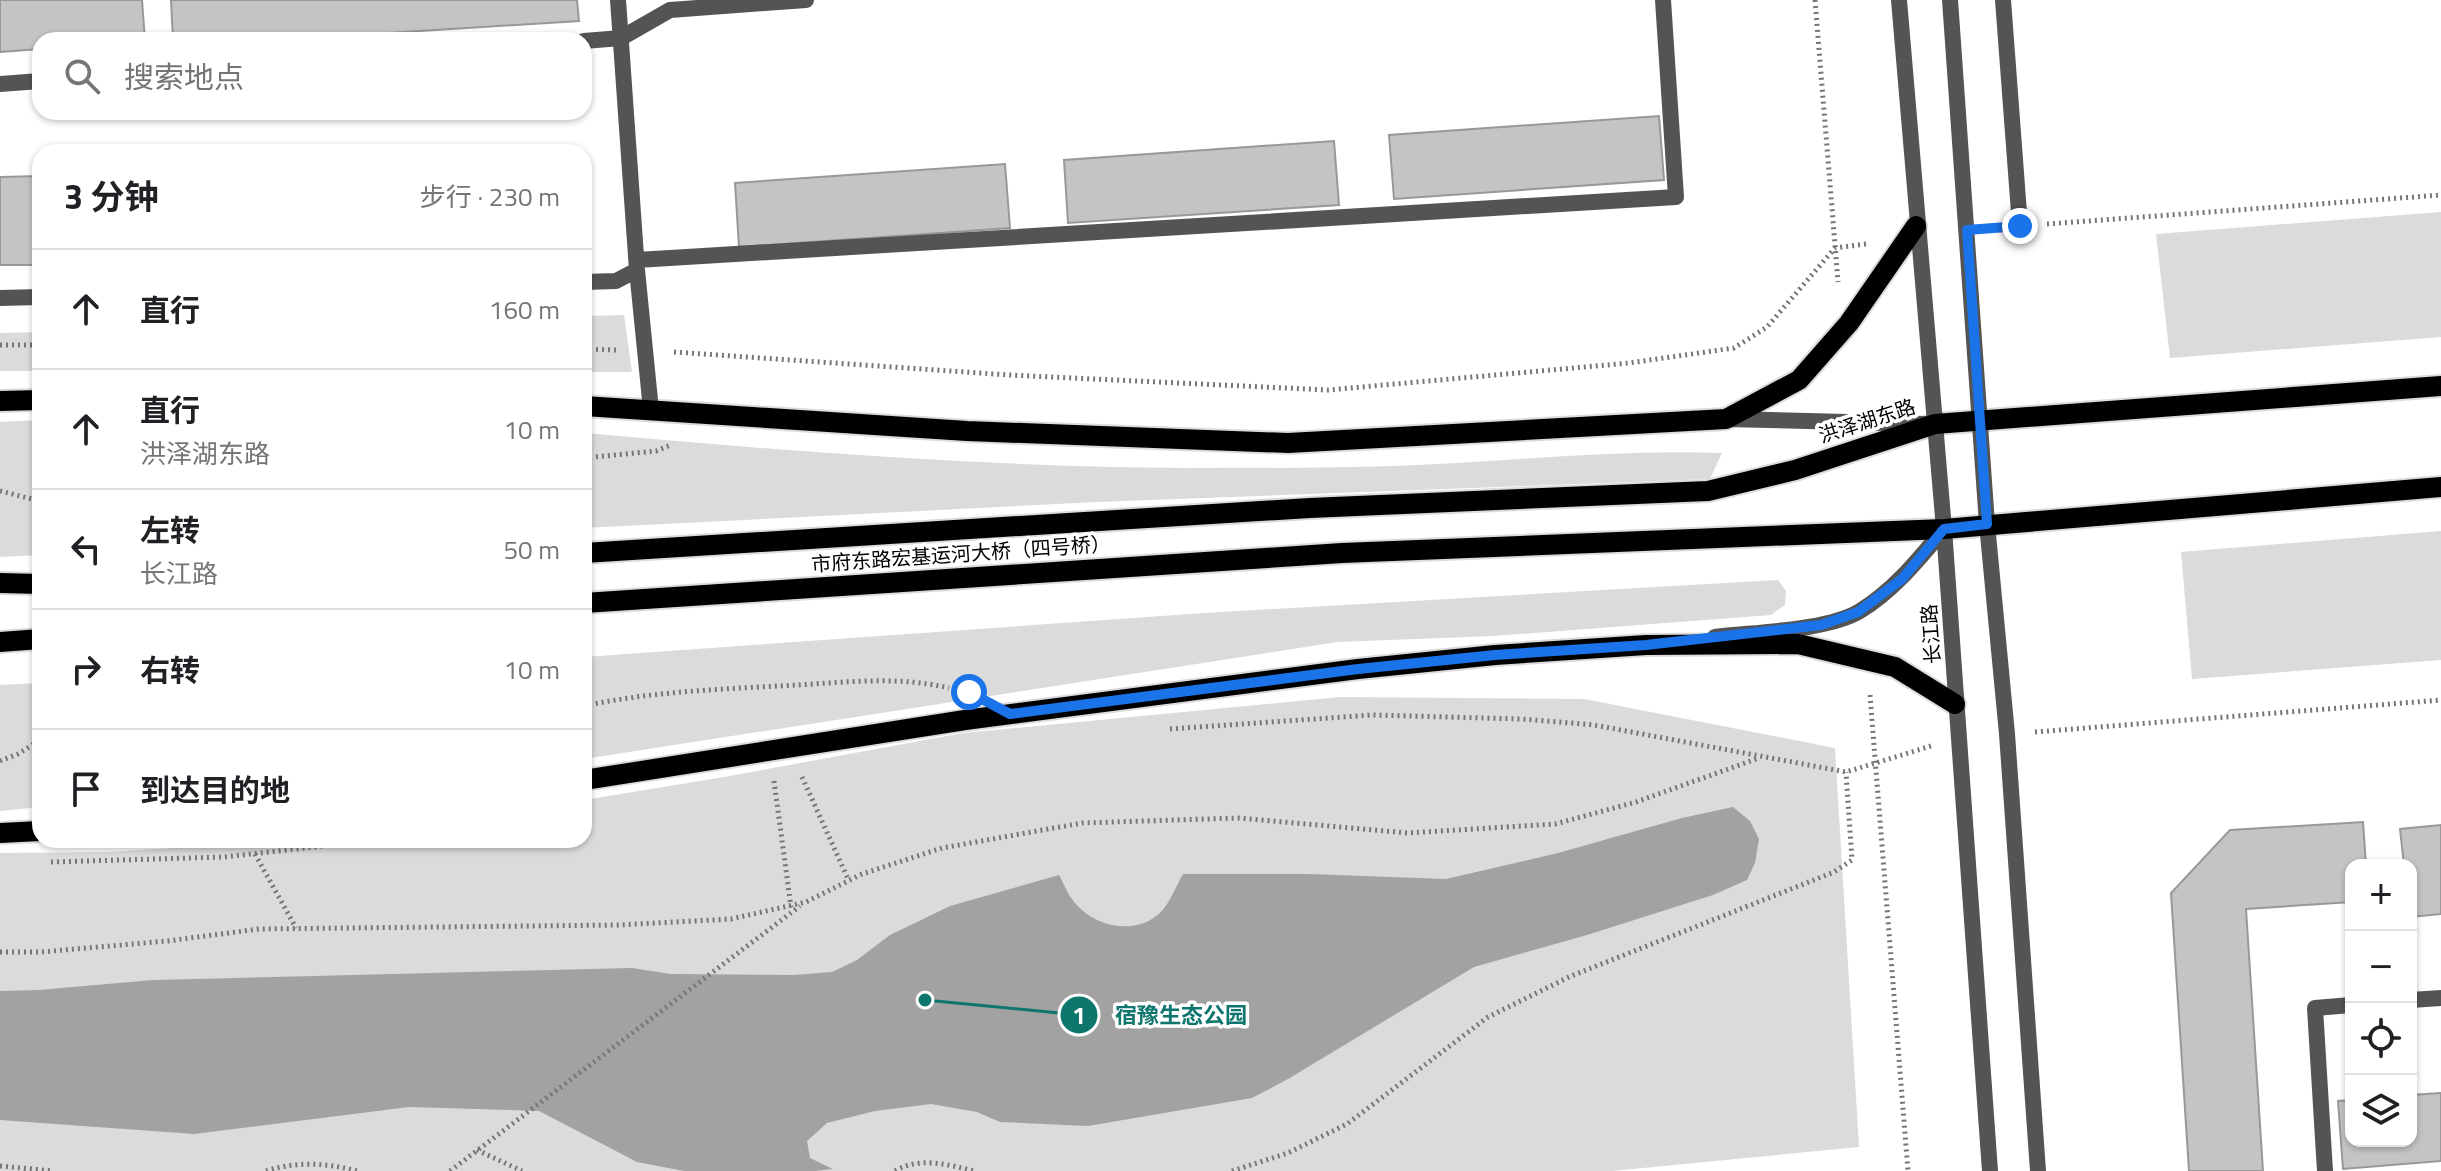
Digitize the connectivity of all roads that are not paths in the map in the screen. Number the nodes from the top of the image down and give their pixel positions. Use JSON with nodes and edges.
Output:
{"nodes":[{"id":1,"x":618,"y":0,"type":"edge"},
{"id":2,"x":806,"y":0,"type":"edge"},
{"id":3,"x":1663,"y":0,"type":"edge"},
{"id":4,"x":1899,"y":0,"type":"edge"},
{"id":5,"x":1950,"y":0,"type":"edge"},
{"id":6,"x":2003,"y":0,"type":"edge"},
{"id":7,"x":621,"y":38,"type":"junction"},
{"id":8,"x":592,"y":40,"type":"edge"},
{"id":9,"x":32,"y":82,"type":"edge"},
{"id":10,"x":0,"y":84,"type":"edge"},
{"id":11,"x":2020,"y":226,"type":"road end"},
{"id":12,"x":1912,"y":232,"type":"junction"},
{"id":13,"x":637,"y":265,"type":"junction"},
{"id":14,"x":592,"y":282,"type":"edge"},
{"id":15,"x":32,"y":297,"type":"edge"},
{"id":16,"x":0,"y":298,"type":"edge"},
{"id":17,"x":2441,"y":386,"type":"edge"},
{"id":18,"x":32,"y":400,"type":"edge"},
{"id":19,"x":0,"y":401,"type":"edge"},
{"id":20,"x":592,"y":406,"type":"edge"},
{"id":21,"x":651,"y":410,"type":"junction"},
{"id":22,"x":1726,"y":419,"type":"junction"},
{"id":23,"x":1981,"y":421,"type":"junction"},
{"id":24,"x":1935,"y":424,"type":"junction"},
{"id":25,"x":2441,"y":487,"type":"edge"},
{"id":26,"x":1310,"y":508,"type":"joint"},
{"id":27,"x":1987,"y":524,"type":"junction"},
{"id":28,"x":1944,"y":529,"type":"junction"},
{"id":29,"x":592,"y":553,"type":"edge"},
{"id":30,"x":0,"y":583,"type":"edge"},
{"id":31,"x":32,"y":584,"type":"edge"},
{"id":32,"x":592,"y":602,"type":"edge"},
{"id":33,"x":32,"y":640,"type":"edge"},
{"id":34,"x":0,"y":642,"type":"edge"},
{"id":35,"x":1646,"y":645,"type":"junction"},
{"id":36,"x":1955,"y":704,"type":"junction"},
{"id":37,"x":592,"y":779,"type":"edge"},
{"id":38,"x":32,"y":831,"type":"edge"},
{"id":39,"x":0,"y":833,"type":"edge"},
{"id":40,"x":2441,"y":998,"type":"edge"},
{"id":41,"x":2417,"y":1000,"type":"edge"},
{"id":42,"x":2345,"y":1006,"type":"edge"},
{"id":43,"x":1990,"y":1171,"type":"edge"},
{"id":44,"x":2038,"y":1171,"type":"edge"},
{"id":45,"x":2325,"y":1171,"type":"edge"}],
"edges":[{"from":1,"to":7,"type":"street"},
{"from":2,"to":7,"type":"street"},
{"from":3,"to":13,"type":"street"},
{"from":4,"to":12,"type":"street","name":"长江路"},
{"from":5,"to":23,"type":"street"},
{"from":6,"to":11,"type":"street"},
{"from":7,"to":8,"type":"street"},
{"from":7,"to":13,"type":"street"},
{"from":9,"to":10,"type":"street"},
{"from":12,"to":22,"type":"main road"},
{"from":12,"to":24,"type":"street","name":"长江路"},
{"from":13,"to":14,"type":"street"},
{"from":13,"to":21,"type":"street"},
{"from":15,"to":16,"type":"street"},
{"from":17,"to":23,"type":"main road","name":"洪泽湖东路"},
{"from":18,"to":19,"type":"main road"},
{"from":20,"to":21,"type":"main road"},
{"from":21,"to":22,"type":"main road"},
{"from":22,"to":24,"type":"street"},
{"from":23,"to":24,"type":"main road","name":"洪泽湖东路"},
{"from":23,"to":27,"type":"street"},
{"from":24,"to":26,"type":"main road","name":"洪泽湖东路"},
{"from":24,"to":28,"type":"street","name":"长江路"},
{"from":25,"to":27,"type":"main road"},
{"from":26,"to":29,"type":"main road","name":"市府东路宏基运河大桥（四号桥）"},
{"from":27,"to":28,"type":"main road"},
{"from":27,"to":44,"type":"street"},
{"from":28,"to":32,"type":"main road","name":"市府东路宏基运河大桥（四号桥）"},
{"from":28,"to":35,"type":"street"},
{"from":28,"to":36,"type":"street","name":"长江路"},
{"from":30,"to":31,"type":"main road"},
{"from":33,"to":34,"type":"main road"},
{"from":35,"to":36,"type":"main road"},
{"from":35,"to":37,"type":"main road"},
{"from":36,"to":43,"type":"street","name":"长江路"},
{"from":38,"to":39,"type":"main road"},
{"from":40,"to":41,"type":"street"},
{"from":42,"to":45,"type":"street"}]}
